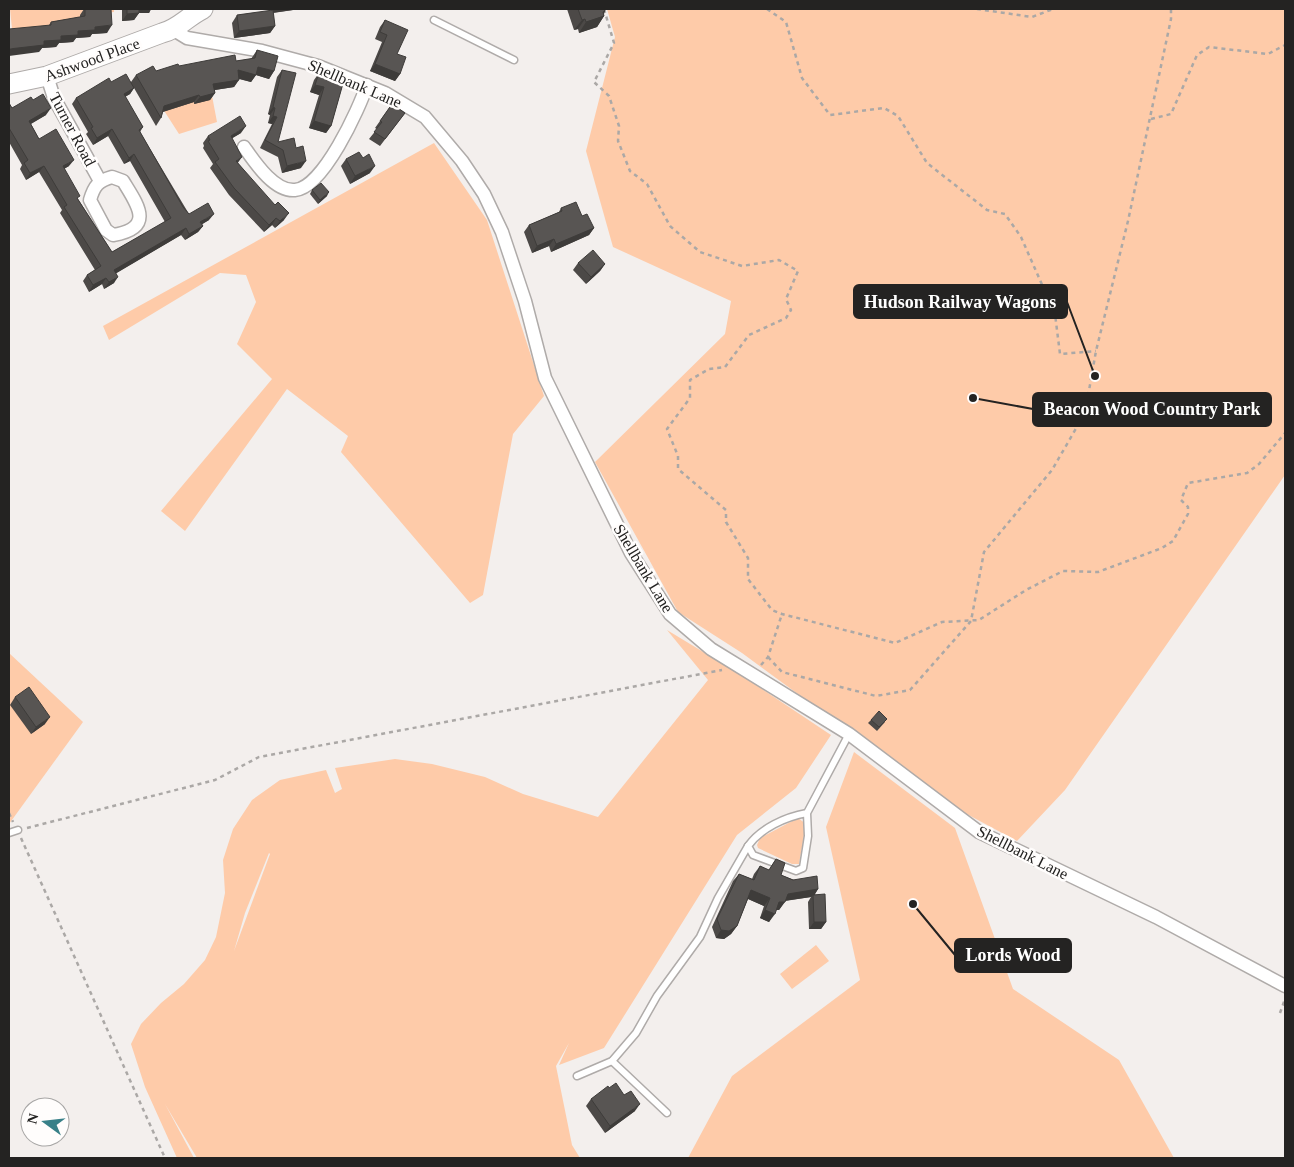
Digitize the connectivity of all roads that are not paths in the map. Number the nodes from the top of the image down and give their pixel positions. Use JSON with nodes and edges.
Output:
{"nodes":[{"id":1,"x":203,"y":9,"type":"edge"},
{"id":2,"x":434,"y":20,"type":"dead end"},
{"id":3,"x":174,"y":30,"type":"junction"},
{"id":4,"x":514,"y":60,"type":"dead end"},
{"id":5,"x":47,"y":76,"type":"junction"},
{"id":6,"x":9,"y":84,"type":"edge"},
{"id":7,"x":367,"y":85,"type":"junction"},
{"id":8,"x":244,"y":146,"type":"dead end"},
{"id":9,"x":100,"y":181,"type":"junction"},
{"id":10,"x":849,"y":734,"type":"junction"},
{"id":11,"x":807,"y":813,"type":"junction"},
{"id":12,"x":18,"y":830,"type":"road end"},
{"id":13,"x":9,"y":833,"type":"edge"},
{"id":14,"x":748,"y":846,"type":"junction"},
{"id":15,"x":1285,"y":986,"type":"edge"},
{"id":16,"x":612,"y":1061,"type":"junction"},
{"id":17,"x":577,"y":1076,"type":"dead end"},
{"id":18,"x":667,"y":1113,"type":"dead end"}],
"edges":[{"from":1,"to":3,"type":"main road"},
{"from":2,"to":4,"type":"lane"},
{"from":3,"to":5,"type":"main road","name":"Ashwood Place"},
{"from":3,"to":7,"type":"street","name":"Shellbank Lane"},
{"from":5,"to":6,"type":"main road","name":"Ashwood Place"},
{"from":5,"to":9,"type":"street","name":"Turner Road"},
{"from":7,"to":8,"type":"street"},
{"from":7,"to":10,"type":"street","name":"Shellbank Lane"},
{"from":9,"to":9,"type":"street","name":"Turner Road"},
{"from":10,"to":11,"type":"lane"},
{"from":10,"to":15,"type":"street","name":"Shellbank Lane"},
{"from":11,"to":14,"type":"lane"},
{"from":11,"to":14,"type":"lane"},
{"from":12,"to":13,"type":"lane"},
{"from":14,"to":16,"type":"lane"},
{"from":16,"to":17,"type":"lane"},
{"from":16,"to":18,"type":"lane"}]}
